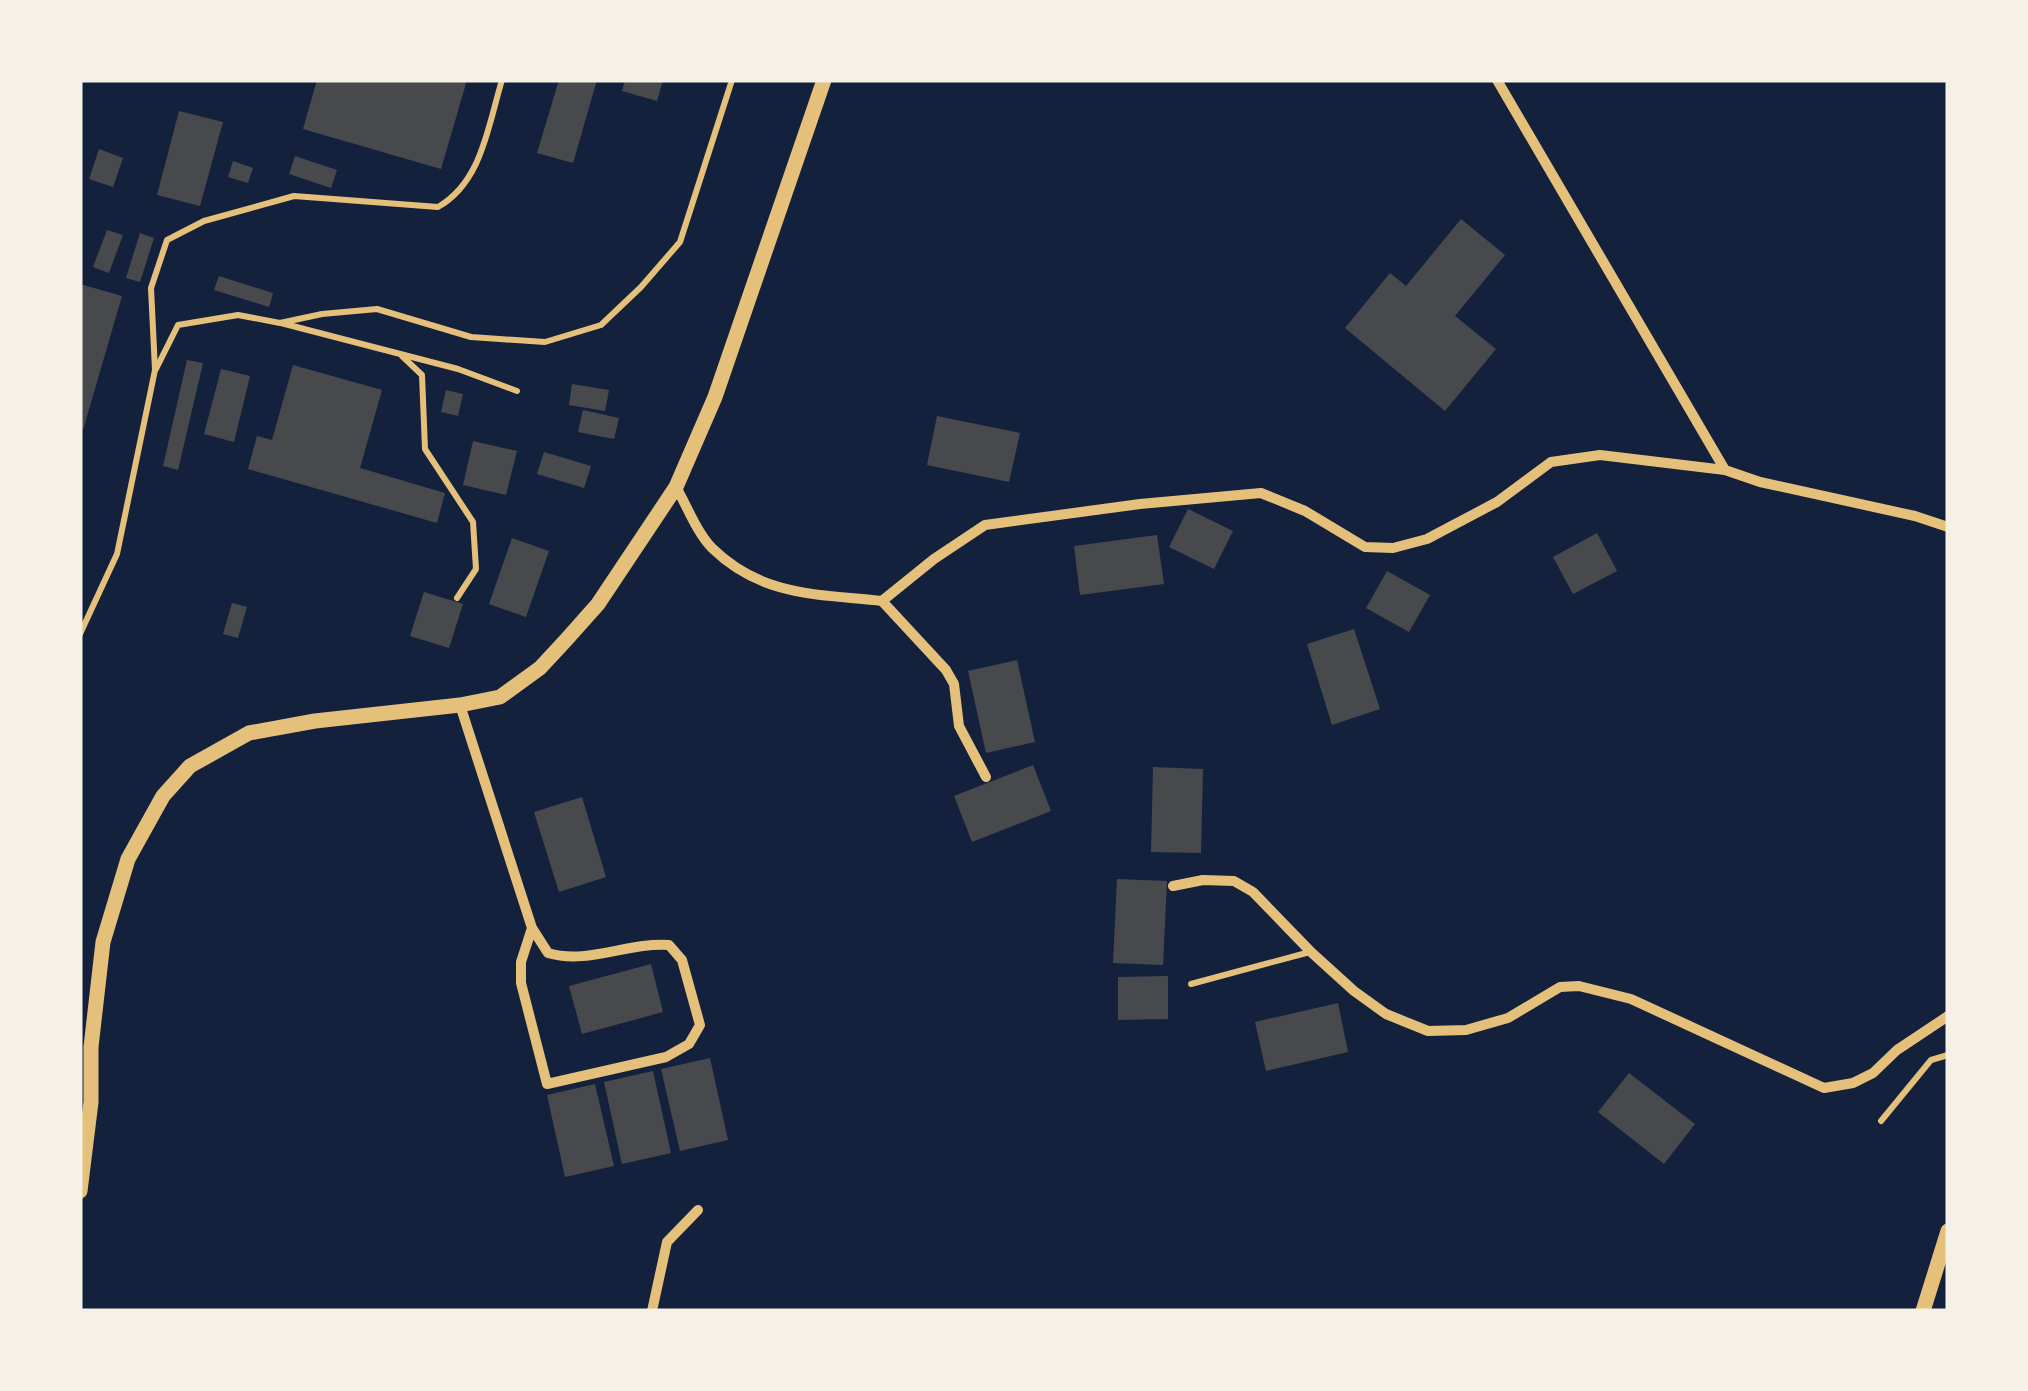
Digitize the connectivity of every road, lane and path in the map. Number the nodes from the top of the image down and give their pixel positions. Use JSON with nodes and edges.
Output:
{"nodes":[{"id":1,"x":502,"y":80,"type":"edge"},
{"id":2,"x":732,"y":80,"type":"edge"},
{"id":3,"x":824,"y":80,"type":"edge"},
{"id":4,"x":1497,"y":80,"type":"edge"},
{"id":5,"x":280,"y":323,"type":"junction"},
{"id":6,"x":402,"y":356,"type":"junction"},
{"id":7,"x":155,"y":370,"type":"junction"},
{"id":8,"x":517,"y":391,"type":"dead end"},
{"id":9,"x":1725,"y":470,"type":"junction"},
{"id":10,"x":676,"y":487,"type":"junction"},
{"id":11,"x":1948,"y":527,"type":"edge"},
{"id":12,"x":457,"y":598,"type":"dead end"},
{"id":13,"x":882,"y":601,"type":"junction"},
{"id":14,"x":80,"y":634,"type":"edge"},
{"id":15,"x":460,"y":705,"type":"junction"},
{"id":16,"x":986,"y":777,"type":"dead end"},
{"id":17,"x":1173,"y":886,"type":"dead end"},
{"id":18,"x":532,"y":928,"type":"junction"},
{"id":19,"x":1311,"y":952,"type":"junction"},
{"id":20,"x":1191,"y":984,"type":"dead end"},
{"id":21,"x":1948,"y":1016,"type":"edge"},
{"id":22,"x":1948,"y":1055,"type":"edge"},
{"id":23,"x":1881,"y":1121,"type":"dead end"},
{"id":24,"x":80,"y":1191,"type":"edge"},
{"id":25,"x":698,"y":1210,"type":"dead end"},
{"id":26,"x":1948,"y":1230,"type":"edge"},
{"id":27,"x":652,"y":1311,"type":"edge"},
{"id":28,"x":1923,"y":1311,"type":"edge"}],
"edges":[{"from":1,"to":7,"type":"lane"},
{"from":2,"to":5,"type":"lane"},
{"from":3,"to":10,"type":"street"},
{"from":4,"to":9,"type":"street"},
{"from":5,"to":6,"type":"lane"},
{"from":5,"to":7,"type":"lane"},
{"from":6,"to":8,"type":"lane"},
{"from":6,"to":12,"type":"lane"},
{"from":7,"to":14,"type":"lane"},
{"from":9,"to":11,"type":"street"},
{"from":9,"to":13,"type":"street"},
{"from":10,"to":13,"type":"street"},
{"from":10,"to":15,"type":"street"},
{"from":13,"to":16,"type":"street"},
{"from":15,"to":18,"type":"street"},
{"from":15,"to":24,"type":"street"},
{"from":17,"to":19,"type":"street"},
{"from":18,"to":18,"type":"street"},
{"from":19,"to":20,"type":"lane"},
{"from":19,"to":21,"type":"street"},
{"from":22,"to":23,"type":"lane"},
{"from":25,"to":27,"type":"street"},
{"from":26,"to":28,"type":"street"}]}
